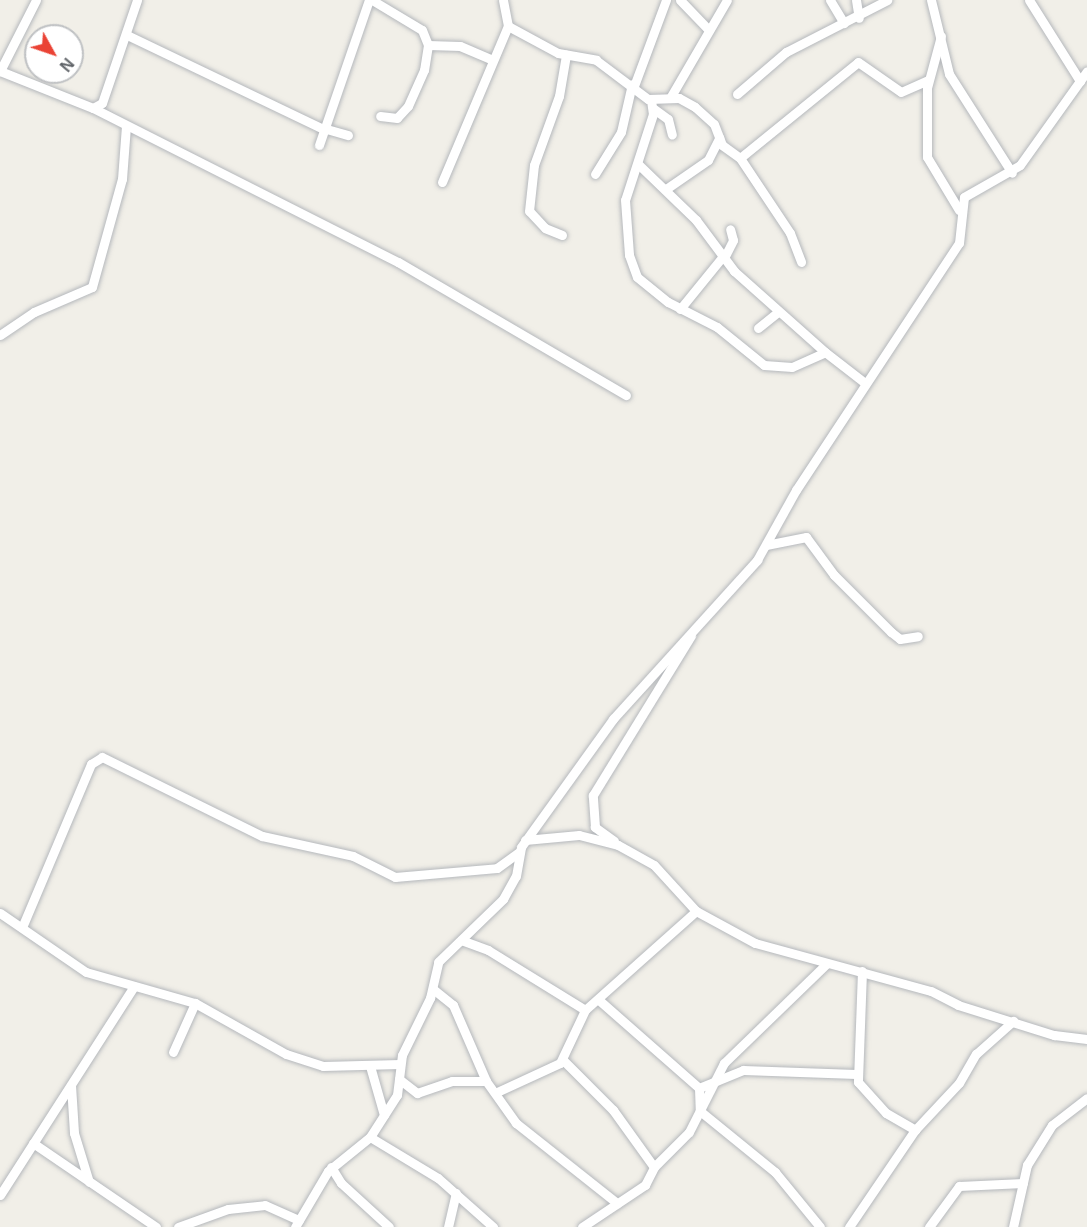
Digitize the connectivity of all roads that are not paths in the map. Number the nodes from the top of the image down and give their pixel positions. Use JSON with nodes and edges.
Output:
{"nodes":[{"id":1,"x":36,"y":0,"type":"edge"},
{"id":2,"x":137,"y":0,"type":"edge"},
{"id":3,"x":371,"y":0,"type":"edge"},
{"id":4,"x":503,"y":0,"type":"edge"},
{"id":5,"x":666,"y":0,"type":"edge"},
{"id":6,"x":680,"y":0,"type":"edge"},
{"id":7,"x":727,"y":0,"type":"edge"},
{"id":8,"x":830,"y":0,"type":"edge"},
{"id":9,"x":856,"y":0,"type":"edge"},
{"id":10,"x":931,"y":0,"type":"edge"},
{"id":11,"x":1029,"y":0,"type":"edge"},
{"id":12,"x":885,"y":1,"type":"edge"},
{"id":13,"x":859,"y":18,"type":"junction"},
{"id":14,"x":844,"y":22,"type":"junction"},
{"id":15,"x":508,"y":26,"type":"junction"},
{"id":16,"x":708,"y":29,"type":"junction"},
{"id":17,"x":127,"y":35,"type":"junction"},
{"id":18,"x":941,"y":36,"type":"junction"},
{"id":19,"x":428,"y":45,"type":"junction"},
{"id":20,"x":566,"y":55,"type":"junction"},
{"id":21,"x":493,"y":60,"type":"junction"},
{"id":22,"x":0,"y":71,"type":"edge"},
{"id":23,"x":1087,"y":71,"type":"edge"},
{"id":24,"x":928,"y":80,"type":"junction"},
{"id":25,"x":1080,"y":81,"type":"junction"},
{"id":26,"x":633,"y":85,"type":"junction"},
{"id":27,"x":737,"y":94,"type":"dead end"},
{"id":28,"x":670,"y":98,"type":"junction"},
{"id":29,"x":652,"y":105,"type":"junction"},
{"id":30,"x":93,"y":108,"type":"junction"},
{"id":31,"x":380,"y":116,"type":"dead end"},
{"id":32,"x":126,"y":126,"type":"junction"},
{"id":33,"x":323,"y":129,"type":"junction"},
{"id":34,"x":348,"y":135,"type":"dead end"},
{"id":35,"x":672,"y":135,"type":"dead end"},
{"id":36,"x":719,"y":138,"type":"junction"},
{"id":37,"x":319,"y":145,"type":"dead end"},
{"id":38,"x":740,"y":158,"type":"junction"},
{"id":39,"x":638,"y":164,"type":"junction"},
{"id":40,"x":1012,"y":173,"type":"junction"},
{"id":41,"x":595,"y":174,"type":"dead end"},
{"id":42,"x":442,"y":182,"type":"dead end"},
{"id":43,"x":666,"y":189,"type":"junction"},
{"id":44,"x":959,"y":210,"type":"junction"},
{"id":45,"x":730,"y":229,"type":"dead end"},
{"id":46,"x":562,"y":235,"type":"dead end"},
{"id":47,"x":723,"y":257,"type":"junction"},
{"id":48,"x":801,"y":262,"type":"dead end"},
{"id":49,"x":680,"y":309,"type":"junction"},
{"id":50,"x":778,"y":312,"type":"junction"},
{"id":51,"x":758,"y":328,"type":"dead end"},
{"id":52,"x":0,"y":335,"type":"edge"},
{"id":53,"x":825,"y":352,"type":"junction"},
{"id":54,"x":865,"y":383,"type":"junction"},
{"id":55,"x":626,"y":395,"type":"dead end"},
{"id":56,"x":766,"y":545,"type":"junction"},
{"id":57,"x":696,"y":625,"type":"junction"},
{"id":58,"x":918,"y":636,"type":"dead end"},
{"id":59,"x":525,"y":840,"type":"junction"},
{"id":60,"x":618,"y":845,"type":"junction"},
{"id":61,"x":519,"y":852,"type":"junction"},
{"id":62,"x":696,"y":911,"type":"junction"},
{"id":63,"x":0,"y":913,"type":"edge"},
{"id":64,"x":23,"y":925,"type":"junction"},
{"id":65,"x":461,"y":940,"type":"junction"},
{"id":66,"x":825,"y":965,"type":"junction"},
{"id":67,"x":861,"y":971,"type":"junction"},
{"id":68,"x":134,"y":986,"type":"junction"},
{"id":69,"x":433,"y":989,"type":"junction"},
{"id":70,"x":600,"y":1001,"type":"junction"},
{"id":71,"x":195,"y":1003,"type":"junction"},
{"id":72,"x":585,"y":1010,"type":"junction"},
{"id":73,"x":1013,"y":1021,"type":"junction"},
{"id":74,"x":1087,"y":1040,"type":"edge"},
{"id":75,"x":173,"y":1052,"type":"dead end"},
{"id":76,"x":563,"y":1060,"type":"junction"},
{"id":77,"x":400,"y":1064,"type":"junction"},
{"id":78,"x":370,"y":1066,"type":"junction"},
{"id":79,"x":856,"y":1074,"type":"junction"},
{"id":80,"x":399,"y":1079,"type":"junction"},
{"id":81,"x":716,"y":1081,"type":"junction"},
{"id":82,"x":486,"y":1082,"type":"junction"},
{"id":83,"x":71,"y":1085,"type":"junction"},
{"id":84,"x":699,"y":1088,"type":"junction"},
{"id":85,"x":498,"y":1092,"type":"junction"},
{"id":86,"x":1087,"y":1098,"type":"edge"},
{"id":87,"x":700,"y":1111,"type":"junction"},
{"id":88,"x":384,"y":1115,"type":"junction"},
{"id":89,"x":377,"y":1127,"type":"junction"},
{"id":90,"x":915,"y":1130,"type":"junction"},
{"id":91,"x":370,"y":1137,"type":"junction"},
{"id":92,"x":384,"y":1142,"type":"junction"},
{"id":93,"x":33,"y":1143,"type":"junction"},
{"id":94,"x":331,"y":1167,"type":"junction"},
{"id":95,"x":654,"y":1167,"type":"junction"},
{"id":96,"x":341,"y":1183,"type":"junction"},
{"id":97,"x":1023,"y":1183,"type":"junction"},
{"id":98,"x":90,"y":1184,"type":"junction"},
{"id":99,"x":317,"y":1188,"type":"junction"},
{"id":100,"x":456,"y":1193,"type":"junction"},
{"id":101,"x":607,"y":1194,"type":"junction"},
{"id":102,"x":0,"y":1195,"type":"edge"},
{"id":103,"x":617,"y":1203,"type":"junction"},
{"id":104,"x":600,"y":1213,"type":"junction"},
{"id":105,"x":297,"y":1224,"type":"edge"},
{"id":106,"x":156,"y":1227,"type":"edge"},
{"id":107,"x":178,"y":1227,"type":"edge"},
{"id":108,"x":389,"y":1227,"type":"edge"},
{"id":109,"x":448,"y":1227,"type":"edge"},
{"id":110,"x":493,"y":1227,"type":"edge"},
{"id":111,"x":582,"y":1227,"type":"edge"},
{"id":112,"x":820,"y":1227,"type":"edge"},
{"id":113,"x":849,"y":1227,"type":"edge"},
{"id":114,"x":929,"y":1227,"type":"edge"},
{"id":115,"x":1013,"y":1227,"type":"edge"}],
"edges":[{"from":1,"to":22,"type":"street"},
{"from":2,"to":17,"type":"street"},
{"from":3,"to":19,"type":"street"},
{"from":3,"to":33,"type":"street"},
{"from":4,"to":15,"type":"street"},
{"from":5,"to":26,"type":"street"},
{"from":6,"to":16,"type":"street"},
{"from":7,"to":16,"type":"street"},
{"from":8,"to":14,"type":"street"},
{"from":9,"to":13,"type":"street"},
{"from":10,"to":18,"type":"street"},
{"from":11,"to":25,"type":"street"},
{"from":12,"to":13,"type":"street"},
{"from":13,"to":14,"type":"street"},
{"from":14,"to":27,"type":"street"},
{"from":15,"to":20,"type":"street"},
{"from":15,"to":21,"type":"street"},
{"from":16,"to":28,"type":"street"},
{"from":17,"to":30,"type":"street"},
{"from":17,"to":33,"type":"street"},
{"from":18,"to":24,"type":"street"},
{"from":18,"to":40,"type":"street"},
{"from":19,"to":21,"type":"street"},
{"from":19,"to":31,"type":"street"},
{"from":20,"to":26,"type":"street"},
{"from":20,"to":46,"type":"street"},
{"from":21,"to":42,"type":"street"},
{"from":22,"to":30,"type":"street"},
{"from":23,"to":25,"type":"street"},
{"from":24,"to":38,"type":"street"},
{"from":24,"to":44,"type":"street"},
{"from":25,"to":40,"type":"street"},
{"from":26,"to":29,"type":"street"},
{"from":26,"to":41,"type":"street"},
{"from":28,"to":29,"type":"street"},
{"from":28,"to":36,"type":"street"},
{"from":29,"to":35,"type":"street"},
{"from":29,"to":39,"type":"street"},
{"from":30,"to":32,"type":"street"},
{"from":32,"to":52,"type":"street"},
{"from":32,"to":55,"type":"street"},
{"from":33,"to":34,"type":"street"},
{"from":33,"to":37,"type":"street"},
{"from":36,"to":38,"type":"street"},
{"from":36,"to":43,"type":"street"},
{"from":38,"to":48,"type":"street"},
{"from":39,"to":43,"type":"street"},
{"from":39,"to":49,"type":"street"},
{"from":40,"to":44,"type":"street"},
{"from":43,"to":47,"type":"street"},
{"from":44,"to":54,"type":"street"},
{"from":45,"to":47,"type":"street"},
{"from":47,"to":49,"type":"street"},
{"from":47,"to":50,"type":"street"},
{"from":49,"to":53,"type":"street"},
{"from":50,"to":51,"type":"street"},
{"from":50,"to":53,"type":"street"},
{"from":53,"to":54,"type":"street"},
{"from":54,"to":56,"type":"street"},
{"from":56,"to":57,"type":"street"},
{"from":56,"to":58,"type":"street"},
{"from":57,"to":59,"type":"street"},
{"from":57,"to":60,"type":"street"},
{"from":59,"to":60,"type":"street"},
{"from":59,"to":61,"type":"street"},
{"from":60,"to":62,"type":"street"},
{"from":61,"to":64,"type":"street"},
{"from":61,"to":65,"type":"street"},
{"from":62,"to":66,"type":"street"},
{"from":62,"to":70,"type":"street"},
{"from":63,"to":64,"type":"street"},
{"from":64,"to":68,"type":"street"},
{"from":65,"to":69,"type":"street"},
{"from":65,"to":72,"type":"street"},
{"from":66,"to":67,"type":"street"},
{"from":66,"to":81,"type":"street"},
{"from":67,"to":73,"type":"street"},
{"from":67,"to":79,"type":"street"},
{"from":68,"to":71,"type":"street"},
{"from":68,"to":83,"type":"street"},
{"from":69,"to":77,"type":"street"},
{"from":69,"to":82,"type":"street"},
{"from":70,"to":72,"type":"street"},
{"from":70,"to":84,"type":"street"},
{"from":71,"to":75,"type":"street"},
{"from":71,"to":78,"type":"street"},
{"from":72,"to":76,"type":"street"},
{"from":73,"to":74,"type":"street"},
{"from":73,"to":90,"type":"street"},
{"from":76,"to":85,"type":"street"},
{"from":76,"to":95,"type":"street"},
{"from":77,"to":78,"type":"street"},
{"from":77,"to":80,"type":"street"},
{"from":78,"to":88,"type":"street"},
{"from":79,"to":81,"type":"street"},
{"from":79,"to":90,"type":"street"},
{"from":80,"to":82,"type":"street"},
{"from":80,"to":88,"type":"street"},
{"from":81,"to":84,"type":"street"},
{"from":81,"to":87,"type":"street"},
{"from":82,"to":85,"type":"street"},
{"from":83,"to":93,"type":"street"},
{"from":83,"to":98,"type":"street"},
{"from":84,"to":87,"type":"street"},
{"from":85,"to":101,"type":"street"},
{"from":86,"to":97,"type":"street"},
{"from":87,"to":95,"type":"street"},
{"from":87,"to":112,"type":"street"},
{"from":88,"to":89,"type":"street"},
{"from":89,"to":91,"type":"street"},
{"from":89,"to":92,"type":"street"},
{"from":90,"to":113,"type":"street"},
{"from":91,"to":92,"type":"street"},
{"from":91,"to":94,"type":"street"},
{"from":92,"to":100,"type":"street"},
{"from":93,"to":98,"type":"street"},
{"from":93,"to":102,"type":"street"},
{"from":94,"to":96,"type":"street"},
{"from":94,"to":99,"type":"street"},
{"from":95,"to":103,"type":"street"},
{"from":96,"to":99,"type":"street"},
{"from":96,"to":108,"type":"street"},
{"from":97,"to":114,"type":"street"},
{"from":97,"to":115,"type":"street"},
{"from":98,"to":106,"type":"street"},
{"from":99,"to":105,"type":"street"},
{"from":100,"to":109,"type":"street"},
{"from":100,"to":110,"type":"street"},
{"from":101,"to":103,"type":"street"},
{"from":101,"to":104,"type":"street"},
{"from":103,"to":104,"type":"street"},
{"from":104,"to":111,"type":"street"},
{"from":105,"to":107,"type":"street"}]}
